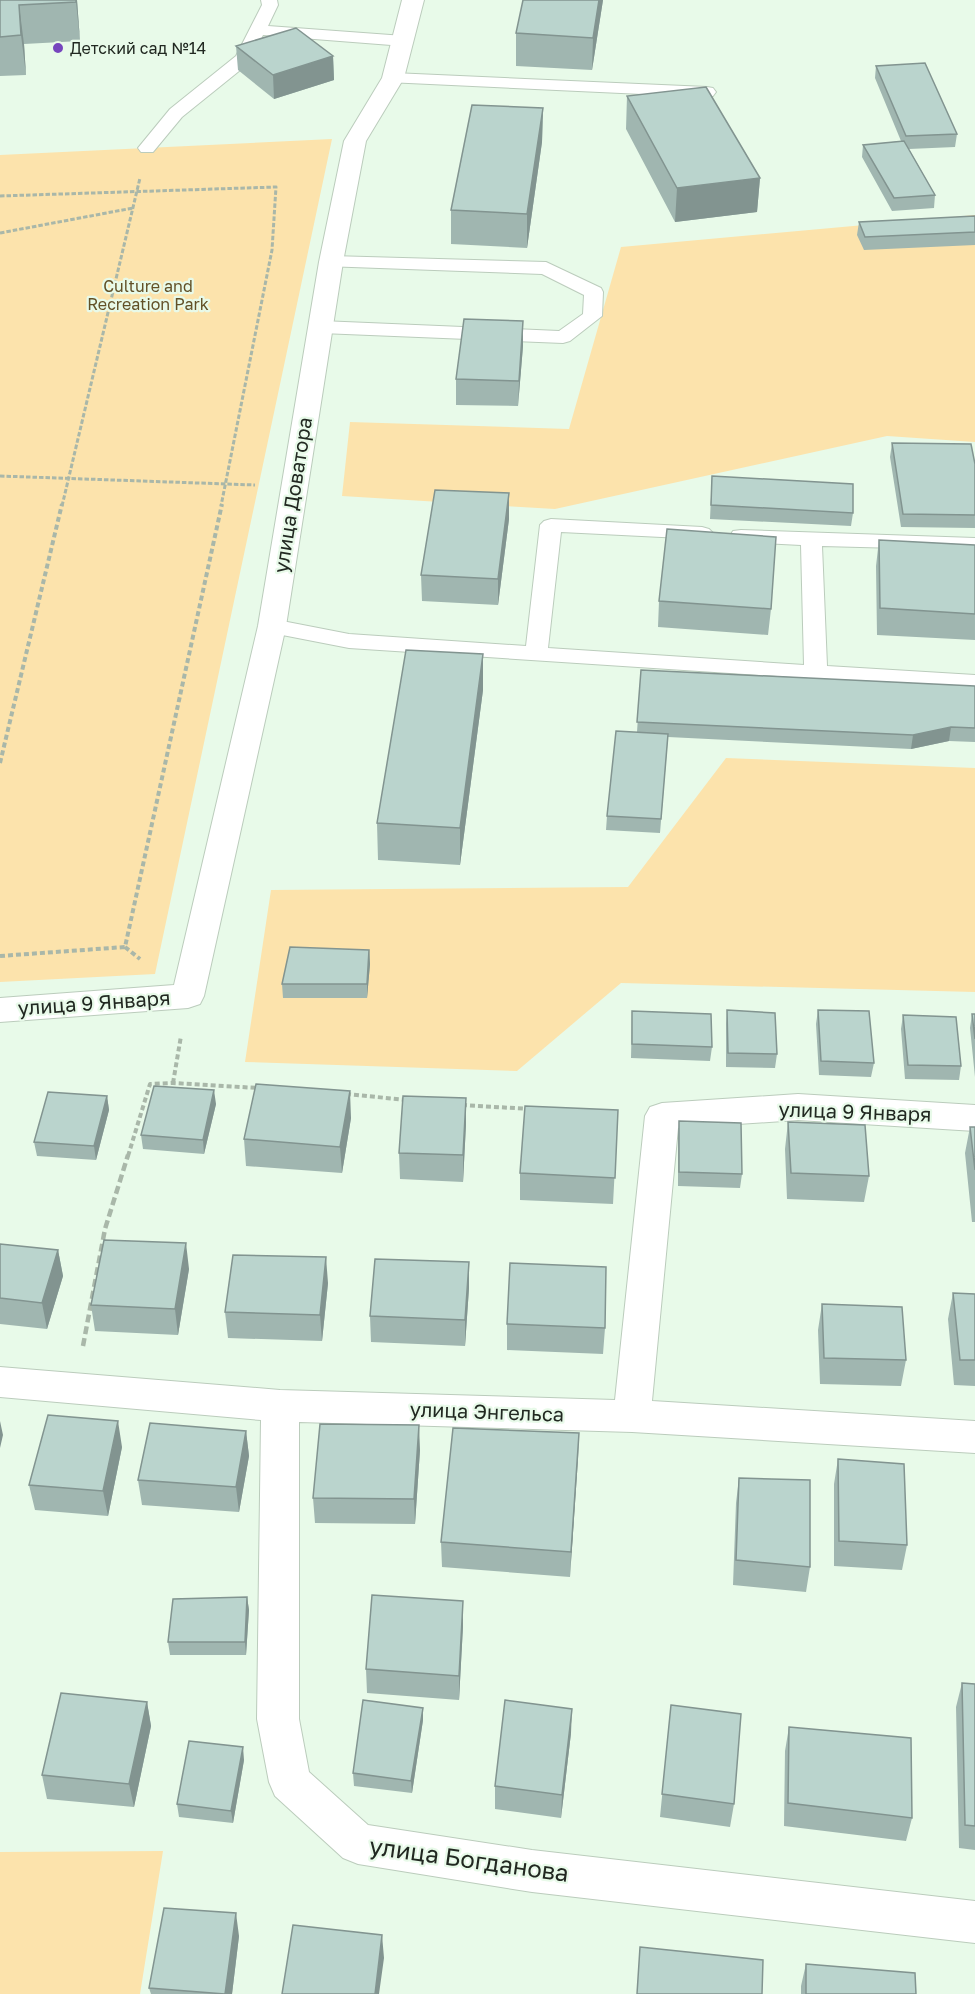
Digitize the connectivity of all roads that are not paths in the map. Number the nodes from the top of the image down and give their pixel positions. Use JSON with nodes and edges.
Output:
{"nodes":[{"id":1,"x":269,"y":0,"type":"edge"},
{"id":2,"x":412,"y":0,"type":"edge"},
{"id":3,"x":257,"y":30,"type":"junction"},
{"id":4,"x":405,"y":41,"type":"junction"},
{"id":5,"x":393,"y":78,"type":"junction"},
{"id":6,"x":707,"y":92,"type":"edge"},
{"id":7,"x":147,"y":148,"type":"road end"},
{"id":8,"x":331,"y":262,"type":"junction"},
{"id":9,"x":321,"y":327,"type":"junction"},
{"id":10,"x":811,"y":539,"type":"junction"},
{"id":11,"x":975,"y":544,"type":"edge"},
{"id":12,"x":272,"y":626,"type":"junction"},
{"id":13,"x":536,"y":655,"type":"junction"},
{"id":14,"x":816,"y":673,"type":"junction"},
{"id":15,"x":975,"y":682,"type":"edge"},
{"id":16,"x":188,"y":996,"type":"joint"},
{"id":17,"x":0,"y":1010,"type":"edge"},
{"id":18,"x":975,"y":1118,"type":"edge"},
{"id":19,"x":0,"y":1382,"type":"edge"},
{"id":20,"x":280,"y":1406,"type":"junction"},
{"id":21,"x":632,"y":1416,"type":"junction"},
{"id":22,"x":975,"y":1437,"type":"edge"},
{"id":23,"x":975,"y":1922,"type":"edge"}],
"edges":[{"from":1,"to":3,"type":"lane"},
{"from":2,"to":4,"type":"street","name":"улица Доватора"},
{"from":3,"to":4,"type":"lane"},
{"from":3,"to":7,"type":"lane"},
{"from":4,"to":5,"type":"street","name":"улица Доватора"},
{"from":5,"to":6,"type":"lane"},
{"from":5,"to":8,"type":"street","name":"улица Доватора"},
{"from":8,"to":9,"type":"street","name":"улица Доватора"},
{"from":8,"to":9,"type":"lane"},
{"from":9,"to":12,"type":"street","name":"улица Доватора"},
{"from":10,"to":11,"type":"lane"},
{"from":10,"to":13,"type":"lane"},
{"from":10,"to":14,"type":"lane"},
{"from":12,"to":13,"type":"lane"},
{"from":12,"to":16,"type":"street","name":"улица Доватора"},
{"from":13,"to":14,"type":"lane"},
{"from":14,"to":15,"type":"lane"},
{"from":16,"to":17,"type":"street","name":"улица 9 Января"},
{"from":18,"to":21,"type":"street","name":"улица 9 Января"},
{"from":19,"to":20,"type":"street","name":"улица Энгельса"},
{"from":20,"to":21,"type":"street","name":"улица Энгельса"},
{"from":20,"to":23,"type":"street","name":"улица Богданова"},
{"from":21,"to":22,"type":"street","name":"улица Энгельса"}]}
